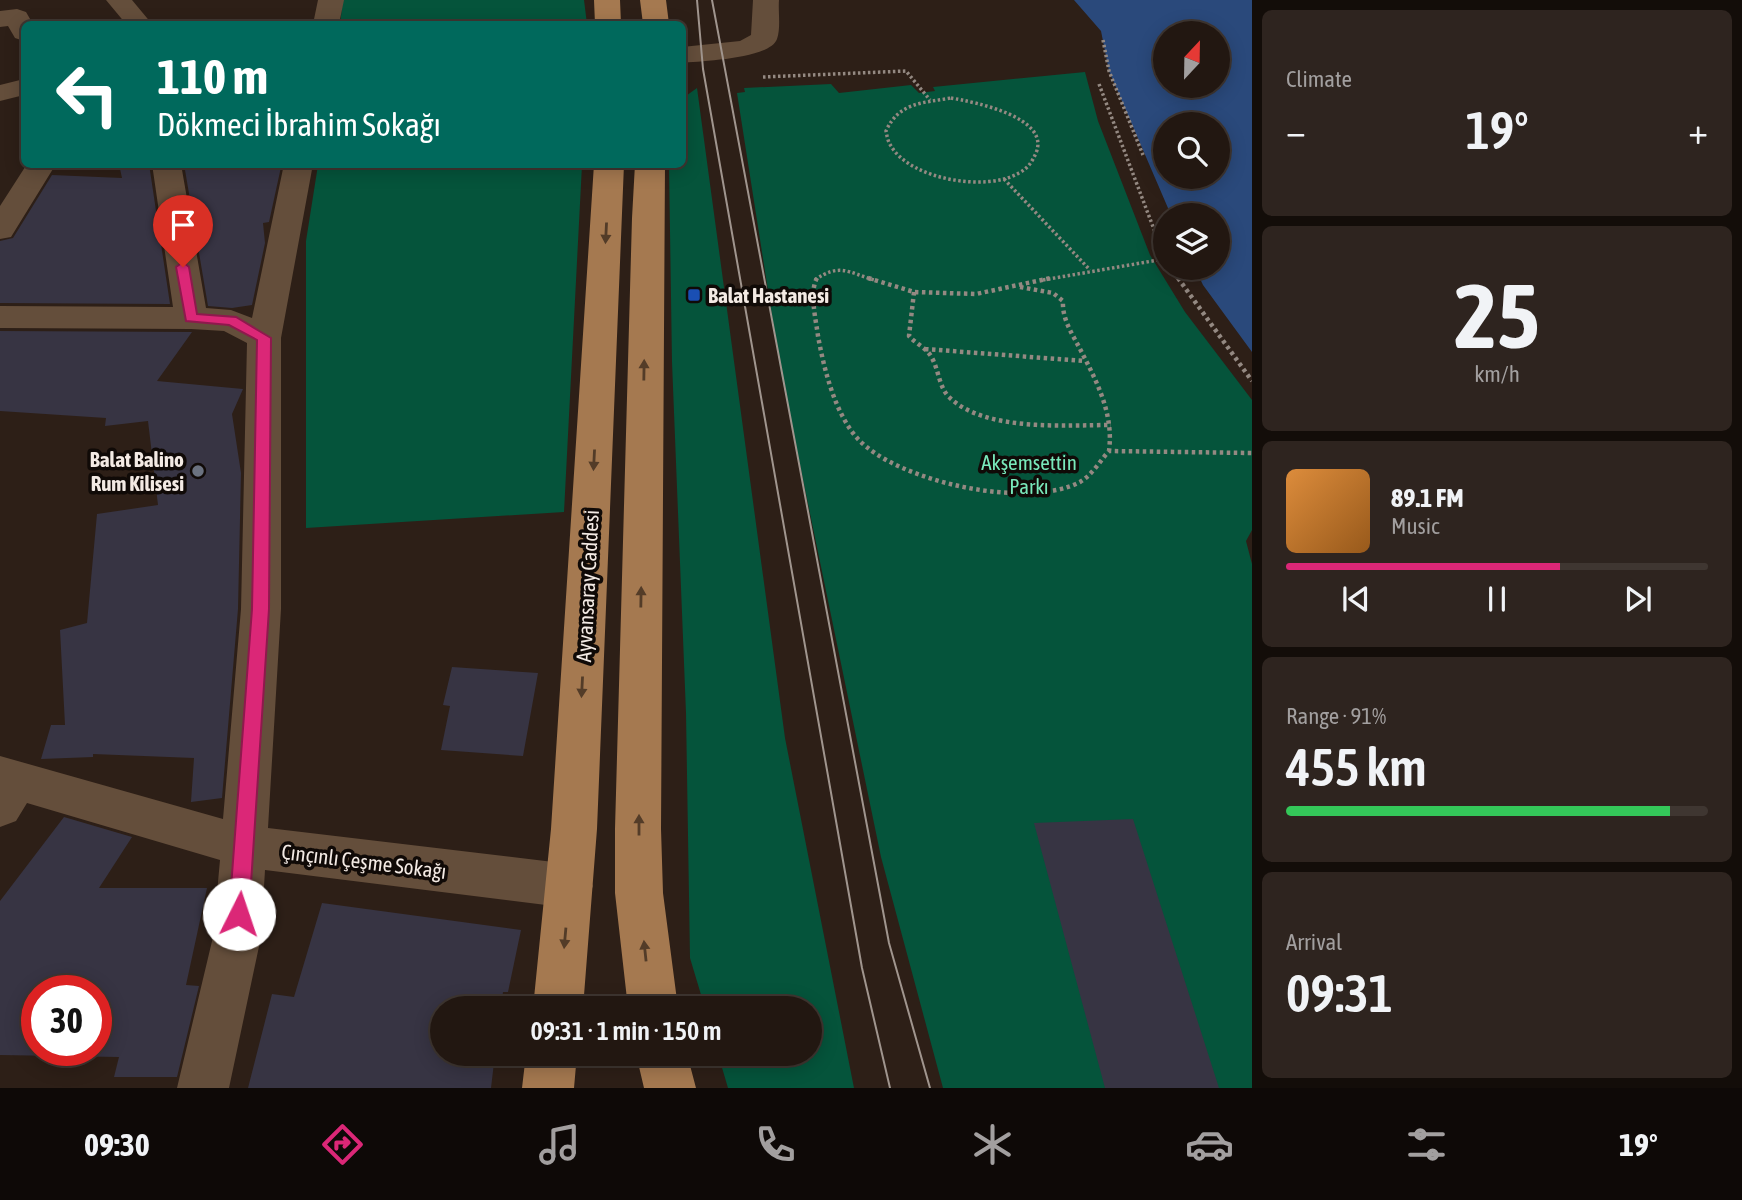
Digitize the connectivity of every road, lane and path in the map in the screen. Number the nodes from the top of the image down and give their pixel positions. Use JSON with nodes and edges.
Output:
{"nodes":[{"id":1,"x":119,"y":0,"type":"edge"},
{"id":2,"x":331,"y":0,"type":"edge"},
{"id":3,"x":653,"y":0,"type":"edge"},
{"id":4,"x":766,"y":0,"type":"edge"},
{"id":5,"x":0,"y":19,"type":"edge"},
{"id":6,"x":136,"y":21,"type":"edge"},
{"id":7,"x":327,"y":21,"type":"edge"},
{"id":8,"x":656,"y":21,"type":"edge"},
{"id":9,"x":21,"y":26,"type":"edge"},
{"id":10,"x":764,"y":39,"type":"junction"},
{"id":11,"x":1103,"y":40,"type":"dead end"},
{"id":12,"x":686,"y":41,"type":"edge"},
{"id":13,"x":720,"y":53,"type":"junction"},
{"id":14,"x":686,"y":55,"type":"edge"},
{"id":15,"x":686,"y":79,"type":"edge"},
{"id":16,"x":1099,"y":84,"type":"dead end"},
{"id":17,"x":21,"y":88,"type":"edge"},
{"id":18,"x":0,"y":93,"type":"edge"},
{"id":19,"x":930,"y":100,"type":"junction"},
{"id":20,"x":1143,"y":155,"type":"dead end"},
{"id":21,"x":39,"y":168,"type":"edge"},
{"id":22,"x":167,"y":168,"type":"edge"},
{"id":23,"x":298,"y":168,"type":"edge"},
{"id":24,"x":609,"y":168,"type":"edge"},
{"id":25,"x":650,"y":168,"type":"edge"},
{"id":26,"x":1004,"y":179,"type":"junction"},
{"id":27,"x":1153,"y":228,"type":"edge"},
{"id":28,"x":0,"y":230,"type":"edge"},
{"id":29,"x":1153,"y":262,"type":"edge"},
{"id":30,"x":1091,"y":270,"type":"junction"},
{"id":31,"x":1179,"y":280,"type":"edge"},
{"id":32,"x":1014,"y":286,"type":"junction"},
{"id":33,"x":914,"y":292,"type":"junction"},
{"id":34,"x":0,"y":317,"type":"edge"},
{"id":35,"x":191,"y":318,"type":"junction"},
{"id":36,"x":264,"y":338,"type":"junction"},
{"id":37,"x":925,"y":349,"type":"junction"},
{"id":38,"x":1085,"y":360,"type":"junction"},
{"id":39,"x":1252,"y":380,"type":"edge"},
{"id":40,"x":1111,"y":425,"type":"junction"},
{"id":41,"x":1109,"y":451,"type":"junction"},
{"id":42,"x":1252,"y":453,"type":"edge"},
{"id":43,"x":6,"y":787,"type":"edge"},
{"id":44,"x":244,"y":846,"type":"junction"},
{"id":45,"x":570,"y":886,"type":"junction"},
{"id":46,"x":559,"y":996,"type":"edge"},
{"id":47,"x":652,"y":996,"type":"edge"},
{"id":48,"x":551,"y":1066,"type":"edge"},
{"id":49,"x":665,"y":1066,"type":"edge"},
{"id":50,"x":203,"y":1088,"type":"edge"},
{"id":51,"x":548,"y":1088,"type":"edge"},
{"id":52,"x":670,"y":1088,"type":"edge"}],
"edges":[{"from":1,"to":6,"type":"street"},
{"from":2,"to":7,"type":"street"},
{"from":3,"to":8,"type":"main road"},
{"from":4,"to":10,"type":"street"},
{"from":5,"to":9,"type":"street"},
{"from":10,"to":12,"type":"street"},
{"from":10,"to":13,"type":"street"},
{"from":11,"to":20,"type":"path"},
{"from":13,"to":14,"type":"street"},
{"from":13,"to":15,"type":"street"},
{"from":13,"to":19,"type":"path"},
{"from":16,"to":27,"type":"path"},
{"from":17,"to":18,"type":"street"},
{"from":19,"to":26,"type":"path"},
{"from":19,"to":26,"type":"path"},
{"from":21,"to":28,"type":"street"},
{"from":22,"to":35,"type":"street"},
{"from":23,"to":36,"type":"street"},
{"from":24,"to":45,"type":"main road","name":"Ayvansaray Caddesi","one_way":true},
{"from":47,"to":25,"type":"main road","one_way":true},
{"from":26,"to":30,"type":"path"},
{"from":29,"to":30,"type":"path"},
{"from":30,"to":32,"type":"path"},
{"from":31,"to":39,"type":"path"},
{"from":32,"to":33,"type":"path"},
{"from":32,"to":38,"type":"path"},
{"from":33,"to":37,"type":"path"},
{"from":33,"to":41,"type":"path"},
{"from":34,"to":35,"type":"street"},
{"from":35,"to":36,"type":"street"},
{"from":36,"to":44,"type":"street"},
{"from":37,"to":38,"type":"path"},
{"from":37,"to":40,"type":"path"},
{"from":38,"to":40,"type":"path"},
{"from":40,"to":41,"type":"path"},
{"from":41,"to":42,"type":"path"},
{"from":43,"to":44,"type":"street","name":"Çınçınlı Çeşme Sokağı"},
{"from":44,"to":45,"type":"street","name":"Çınçınlı Çeşme Sokağı"},
{"from":44,"to":50,"type":"street"},
{"from":45,"to":46,"type":"main road","name":"Ayvansaray Caddesi","one_way":true},
{"from":48,"to":51,"type":"main road"},
{"from":49,"to":52,"type":"main road"}]}
